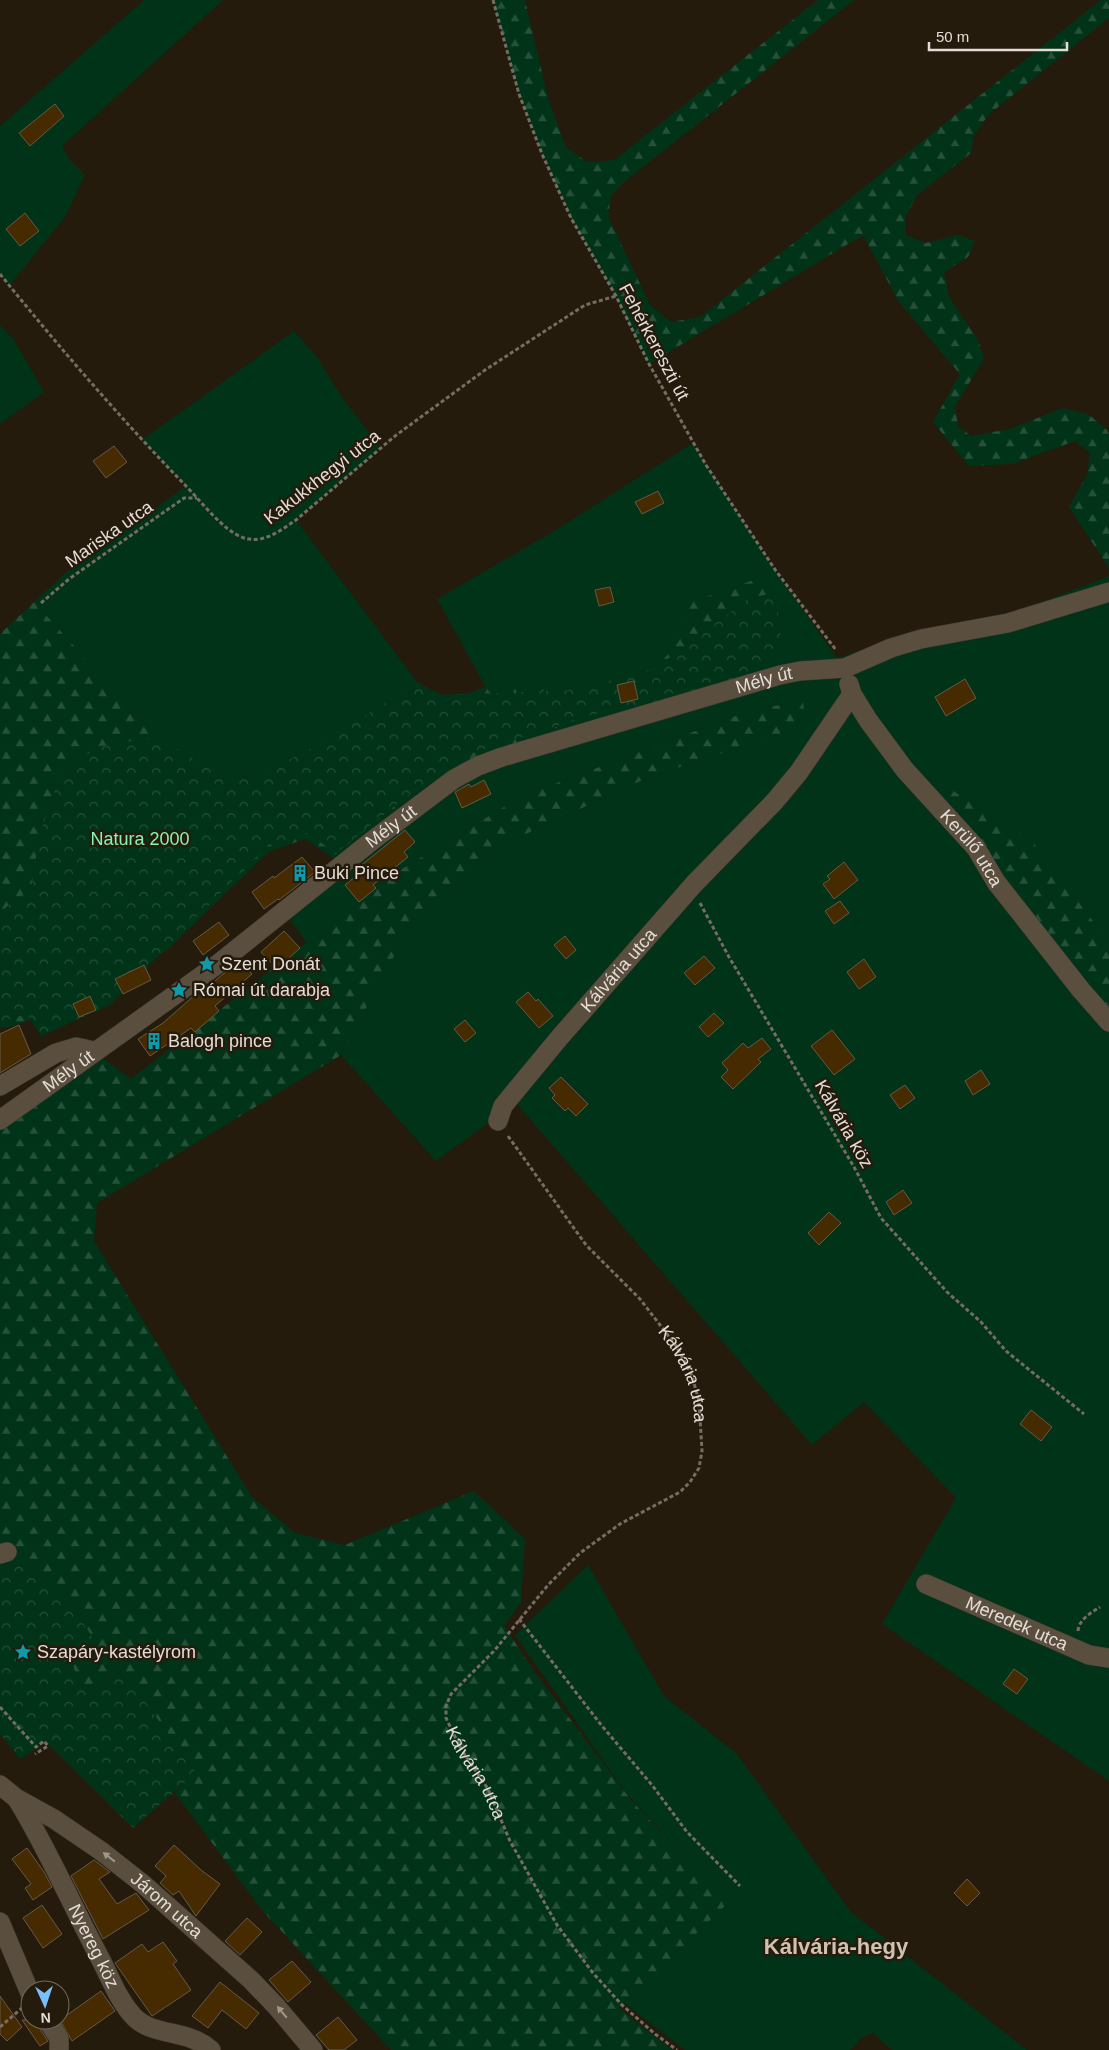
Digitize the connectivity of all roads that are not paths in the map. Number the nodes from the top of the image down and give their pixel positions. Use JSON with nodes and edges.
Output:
{"nodes":[{"id":1,"x":1109,"y":592,"type":"edge"},
{"id":2,"x":845,"y":668,"type":"junction"},
{"id":3,"x":852,"y":694,"type":"junction"},
{"id":4,"x":1109,"y":1022,"type":"edge"},
{"id":5,"x":94,"y":1051,"type":"junction"},
{"id":6,"x":0,"y":1086,"type":"edge"},
{"id":7,"x":0,"y":1120,"type":"edge"},
{"id":8,"x":498,"y":1121,"type":"road end"},
{"id":9,"x":926,"y":1584,"type":"dead end"},
{"id":10,"x":1109,"y":1658,"type":"edge"},
{"id":11,"x":0,"y":1785,"type":"edge"},
{"id":12,"x":16,"y":1798,"type":"junction"},
{"id":13,"x":0,"y":1922,"type":"edge"},
{"id":14,"x":20,"y":1982,"type":"edge"},
{"id":15,"x":54,"y":2030,"type":"edge"},
{"id":16,"x":59,"y":2050,"type":"edge"},
{"id":17,"x":211,"y":2050,"type":"edge"},
{"id":18,"x":313,"y":2050,"type":"edge"}],
"edges":[{"from":1,"to":2,"type":"street"},
{"from":2,"to":3,"type":"street","name":"Kerülő utca"},
{"from":2,"to":5,"type":"street","name":"Mély út"},
{"from":3,"to":4,"type":"street","name":"Kerülő utca"},
{"from":3,"to":8,"type":"street","name":"Kálvária utca"},
{"from":5,"to":6,"type":"street"},
{"from":5,"to":7,"type":"street","name":"Mély út"},
{"from":9,"to":10,"type":"street","name":"Meredek utca"},
{"from":11,"to":12,"type":"street","name":"Járom utca"},
{"from":12,"to":17,"type":"street","name":"Nyereg köz"},
{"from":18,"to":12,"type":"street","name":"Járom utca","one_way":true},
{"from":13,"to":14,"type":"street"},
{"from":15,"to":16,"type":"street"}]}
